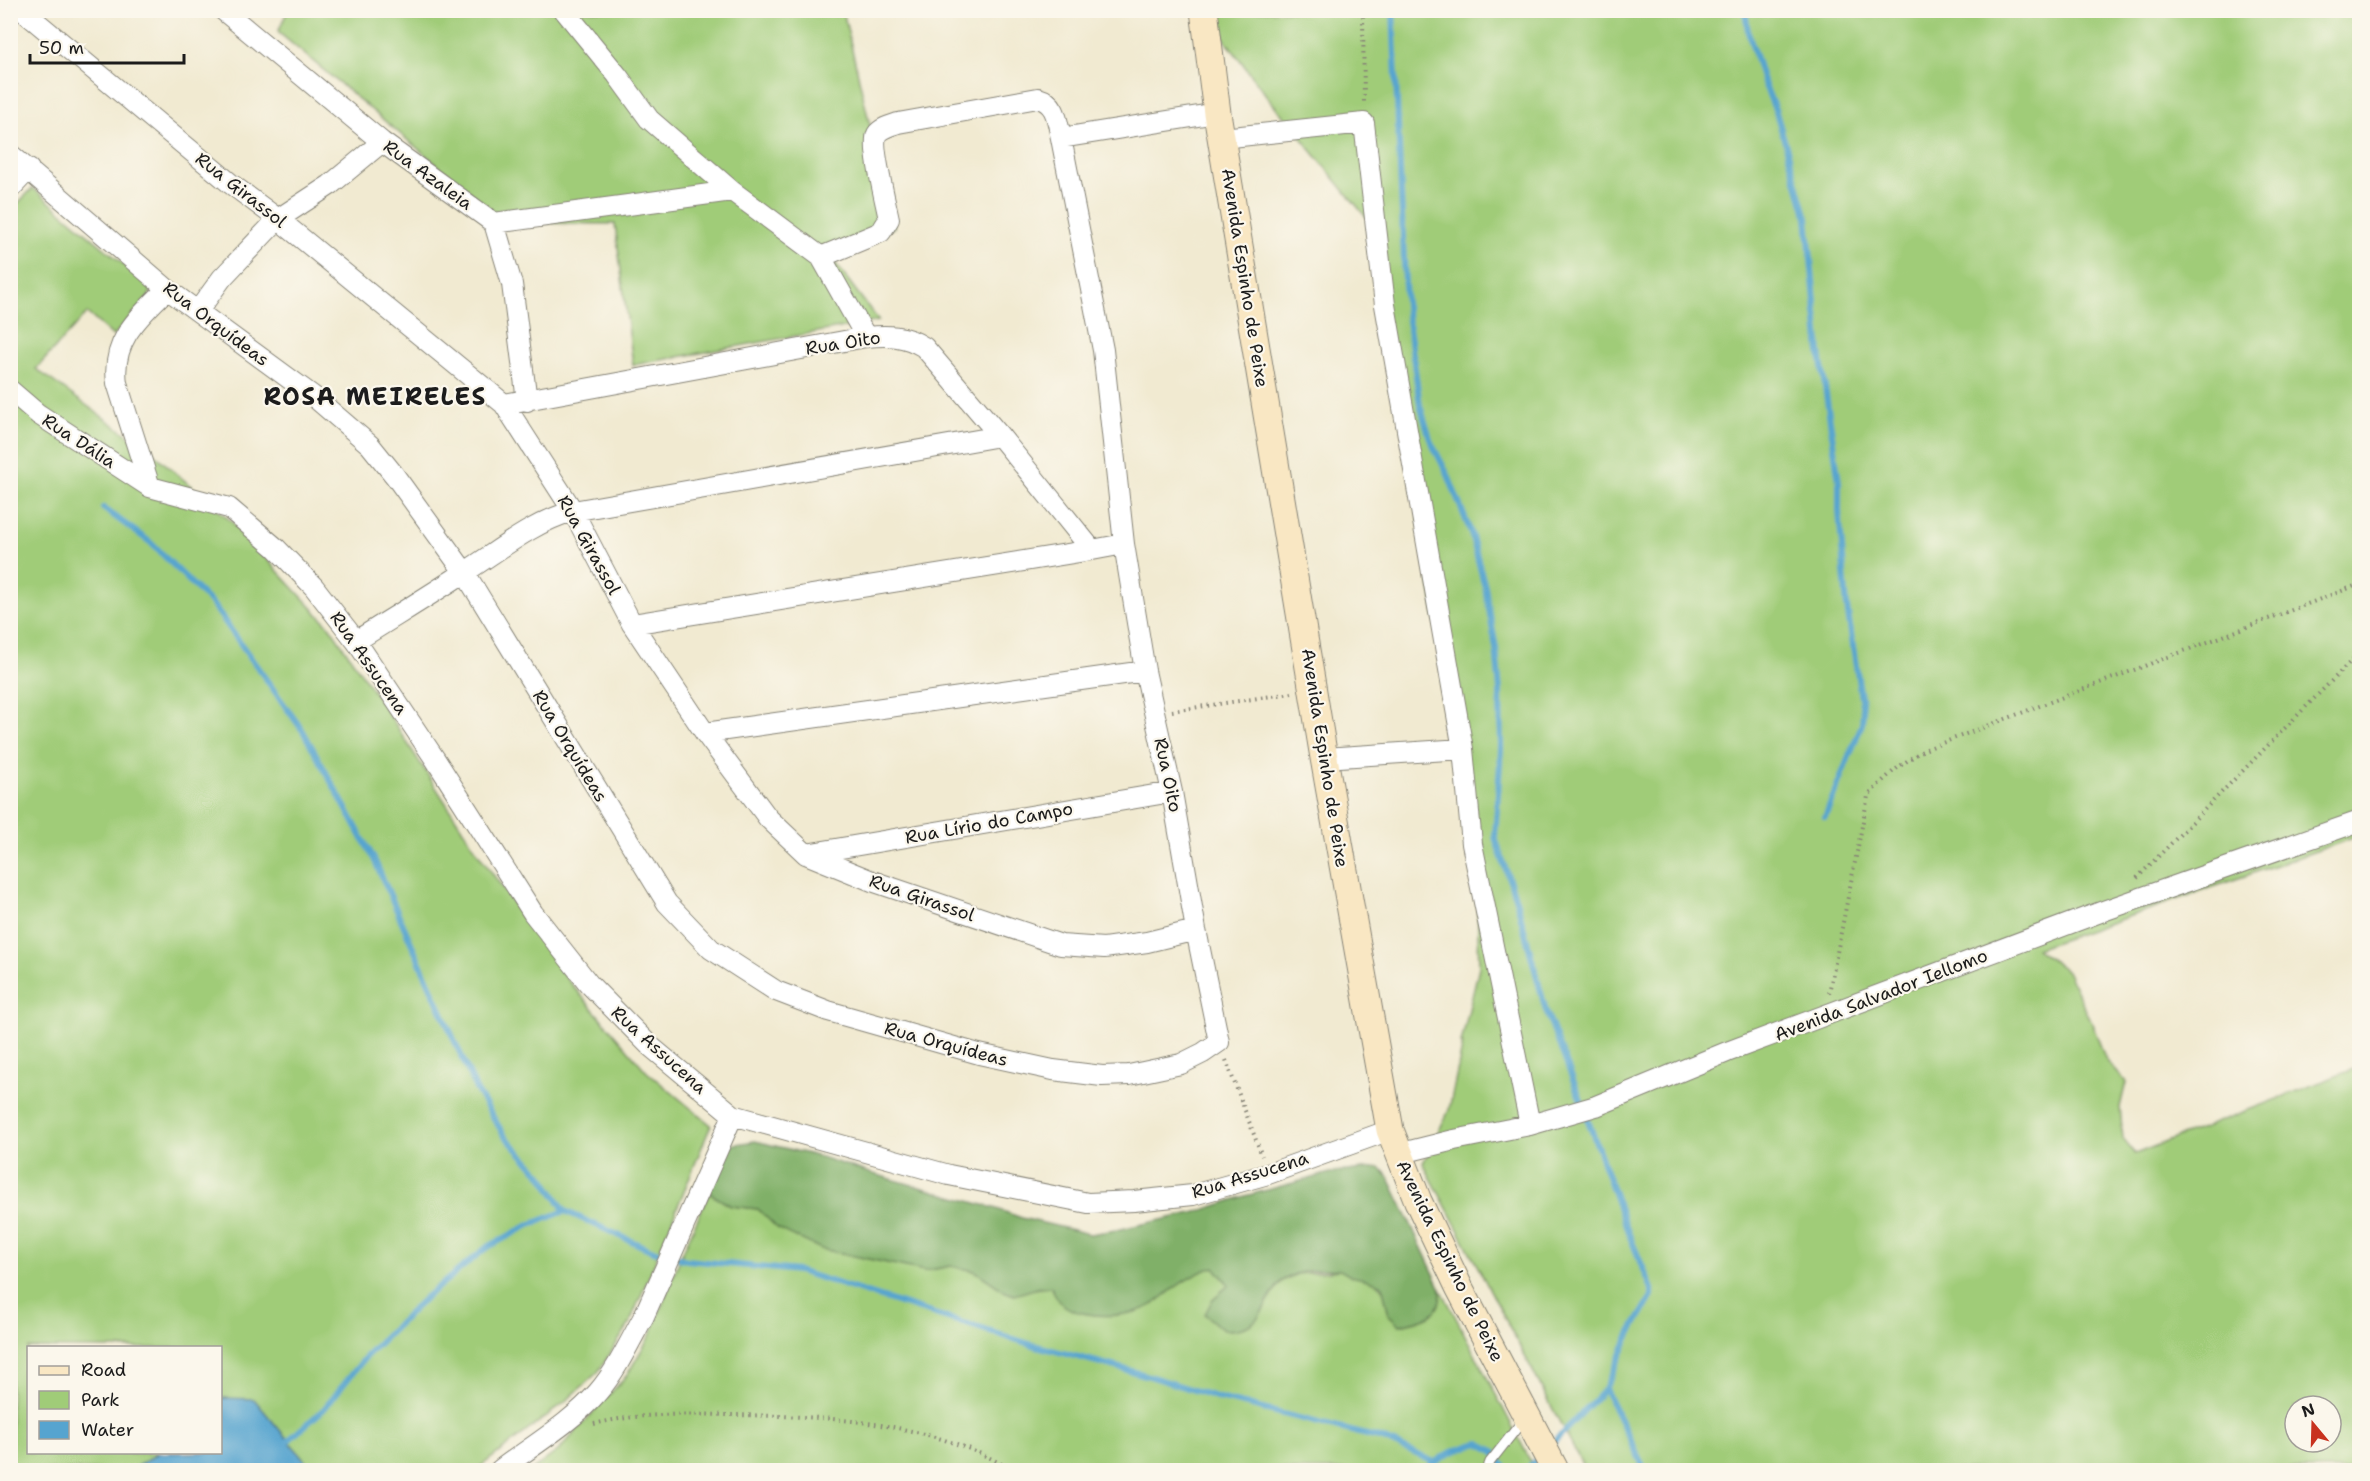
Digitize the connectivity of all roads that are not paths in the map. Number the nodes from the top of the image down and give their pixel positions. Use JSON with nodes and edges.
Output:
{"nodes":[{"id":1,"x":22,"y":10,"type":"edge"},
{"id":2,"x":223,"y":10,"type":"edge"},
{"id":3,"x":564,"y":10,"type":"edge"},
{"id":4,"x":1204,"y":10,"type":"edge"},
{"id":5,"x":1220,"y":126,"type":"junction"},
{"id":6,"x":1061,"y":138,"type":"junction"},
{"id":7,"x":382,"y":142,"type":"junction"},
{"id":8,"x":10,"y":154,"type":"edge"},
{"id":9,"x":29,"y":169,"type":"junction"},
{"id":10,"x":10,"y":189,"type":"edge"},
{"id":11,"x":732,"y":191,"type":"junction"},
{"id":12,"x":278,"y":219,"type":"junction"},
{"id":13,"x":494,"y":223,"type":"junction"},
{"id":14,"x":821,"y":257,"type":"junction"},
{"id":15,"x":167,"y":289,"type":"junction"},
{"id":16,"x":198,"y":311,"type":"junction"},
{"id":17,"x":866,"y":337,"type":"junction"},
{"id":18,"x":10,"y":390,"type":"edge"},
{"id":19,"x":527,"y":401,"type":"junction"},
{"id":20,"x":504,"y":405,"type":"junction"},
{"id":21,"x":1000,"y":436,"type":"junction"},
{"id":22,"x":150,"y":487,"type":"junction"},
{"id":23,"x":573,"y":511,"type":"junction"},
{"id":24,"x":1124,"y":544,"type":"junction"},
{"id":25,"x":1092,"y":550,"type":"junction"},
{"id":26,"x":465,"y":573,"type":"junction"},
{"id":27,"x":632,"y":624,"type":"junction"},
{"id":28,"x":356,"y":641,"type":"junction"},
{"id":29,"x":1145,"y":670,"type":"junction"},
{"id":30,"x":705,"y":733,"type":"junction"},
{"id":31,"x":1463,"y":748,"type":"junction"},
{"id":32,"x":1324,"y":758,"type":"junction"},
{"id":33,"x":1172,"y":792,"type":"junction"},
{"id":34,"x":2360,"y":821,"type":"edge"},
{"id":35,"x":806,"y":854,"type":"junction"},
{"id":36,"x":1196,"y":930,"type":"junction"},
{"id":37,"x":1213,"y":1006,"type":"joint"},
{"id":38,"x":733,"y":1115,"type":"junction"},
{"id":39,"x":1530,"y":1125,"type":"junction"},
{"id":40,"x":1394,"y":1142,"type":"junction"},
{"id":41,"x":1527,"y":1416,"type":"junction"},
{"id":42,"x":500,"y":1470,"type":"edge"},
{"id":43,"x":1486,"y":1470,"type":"edge"},
{"id":44,"x":1555,"y":1470,"type":"edge"}],
"edges":[{"from":1,"to":12,"type":"street","name":"Rua Girassol"},
{"from":2,"to":7,"type":"street","name":"Rua Azaleia"},
{"from":3,"to":11,"type":"street"},
{"from":4,"to":5,"type":"street","name":"Avenida Espinho de Peixe"},
{"from":5,"to":6,"type":"street"},
{"from":5,"to":31,"type":"street"},
{"from":5,"to":32,"type":"street","name":"Avenida Espinho de Peixe"},
{"from":6,"to":14,"type":"street","name":"Rua Oito"},
{"from":6,"to":24,"type":"street","name":"Rua Oito"},
{"from":7,"to":12,"type":"street"},
{"from":7,"to":13,"type":"street","name":"Rua Azaleia"},
{"from":8,"to":9,"type":"street","name":"Rua Orquídeas"},
{"from":9,"to":10,"type":"street"},
{"from":9,"to":15,"type":"street","name":"Rua Orquídeas"},
{"from":11,"to":13,"type":"street"},
{"from":11,"to":14,"type":"street"},
{"from":12,"to":16,"type":"street"},
{"from":12,"to":20,"type":"street","name":"Rua Girassol"},
{"from":13,"to":19,"type":"street"},
{"from":14,"to":17,"type":"street"},
{"from":15,"to":16,"type":"street","name":"Rua Orquídeas"},
{"from":15,"to":22,"type":"street"},
{"from":16,"to":26,"type":"street","name":"Rua Orquídeas"},
{"from":17,"to":19,"type":"street","name":"Rua Oito"},
{"from":17,"to":21,"type":"street","name":"Rua Oito"},
{"from":18,"to":22,"type":"street","name":"Rua Dália"},
{"from":19,"to":20,"type":"street","name":"Rua Oito"},
{"from":20,"to":23,"type":"street","name":"Rua Girassol"},
{"from":21,"to":23,"type":"street"},
{"from":21,"to":25,"type":"street","name":"Rua Oito"},
{"from":22,"to":28,"type":"street","name":"Rua Assucena"},
{"from":23,"to":26,"type":"street"},
{"from":23,"to":27,"type":"street","name":"Rua Girassol"},
{"from":24,"to":25,"type":"street"},
{"from":24,"to":29,"type":"street","name":"Rua Oito"},
{"from":25,"to":27,"type":"street"},
{"from":26,"to":28,"type":"street"},
{"from":26,"to":37,"type":"street","name":"Rua Orquídeas"},
{"from":27,"to":30,"type":"street","name":"Rua Girassol"},
{"from":28,"to":38,"type":"street","name":"Rua Assucena"},
{"from":29,"to":30,"type":"street"},
{"from":29,"to":33,"type":"street","name":"Rua Oito"},
{"from":30,"to":35,"type":"street","name":"Rua Girassol"},
{"from":31,"to":32,"type":"street"},
{"from":31,"to":39,"type":"street"},
{"from":32,"to":40,"type":"street","name":"Avenida Espinho de Peixe"},
{"from":33,"to":35,"type":"street","name":"Rua Lírio do Campo"},
{"from":33,"to":36,"type":"street","name":"Rua Oito"},
{"from":34,"to":39,"type":"street","name":"Avenida Salvador Iellomo"},
{"from":35,"to":36,"type":"street","name":"Rua Girassol"},
{"from":36,"to":37,"type":"street","name":"Rua Oito"},
{"from":38,"to":40,"type":"street","name":"Rua Assucena"},
{"from":38,"to":42,"type":"street"},
{"from":39,"to":40,"type":"street","name":"Avenida Salvador Iellomo"},
{"from":40,"to":41,"type":"street","name":"Avenida Espinho de Peixe"},
{"from":41,"to":43,"type":"lane"},
{"from":41,"to":44,"type":"street","name":"Avenida Espinho de Peixe"}]}
